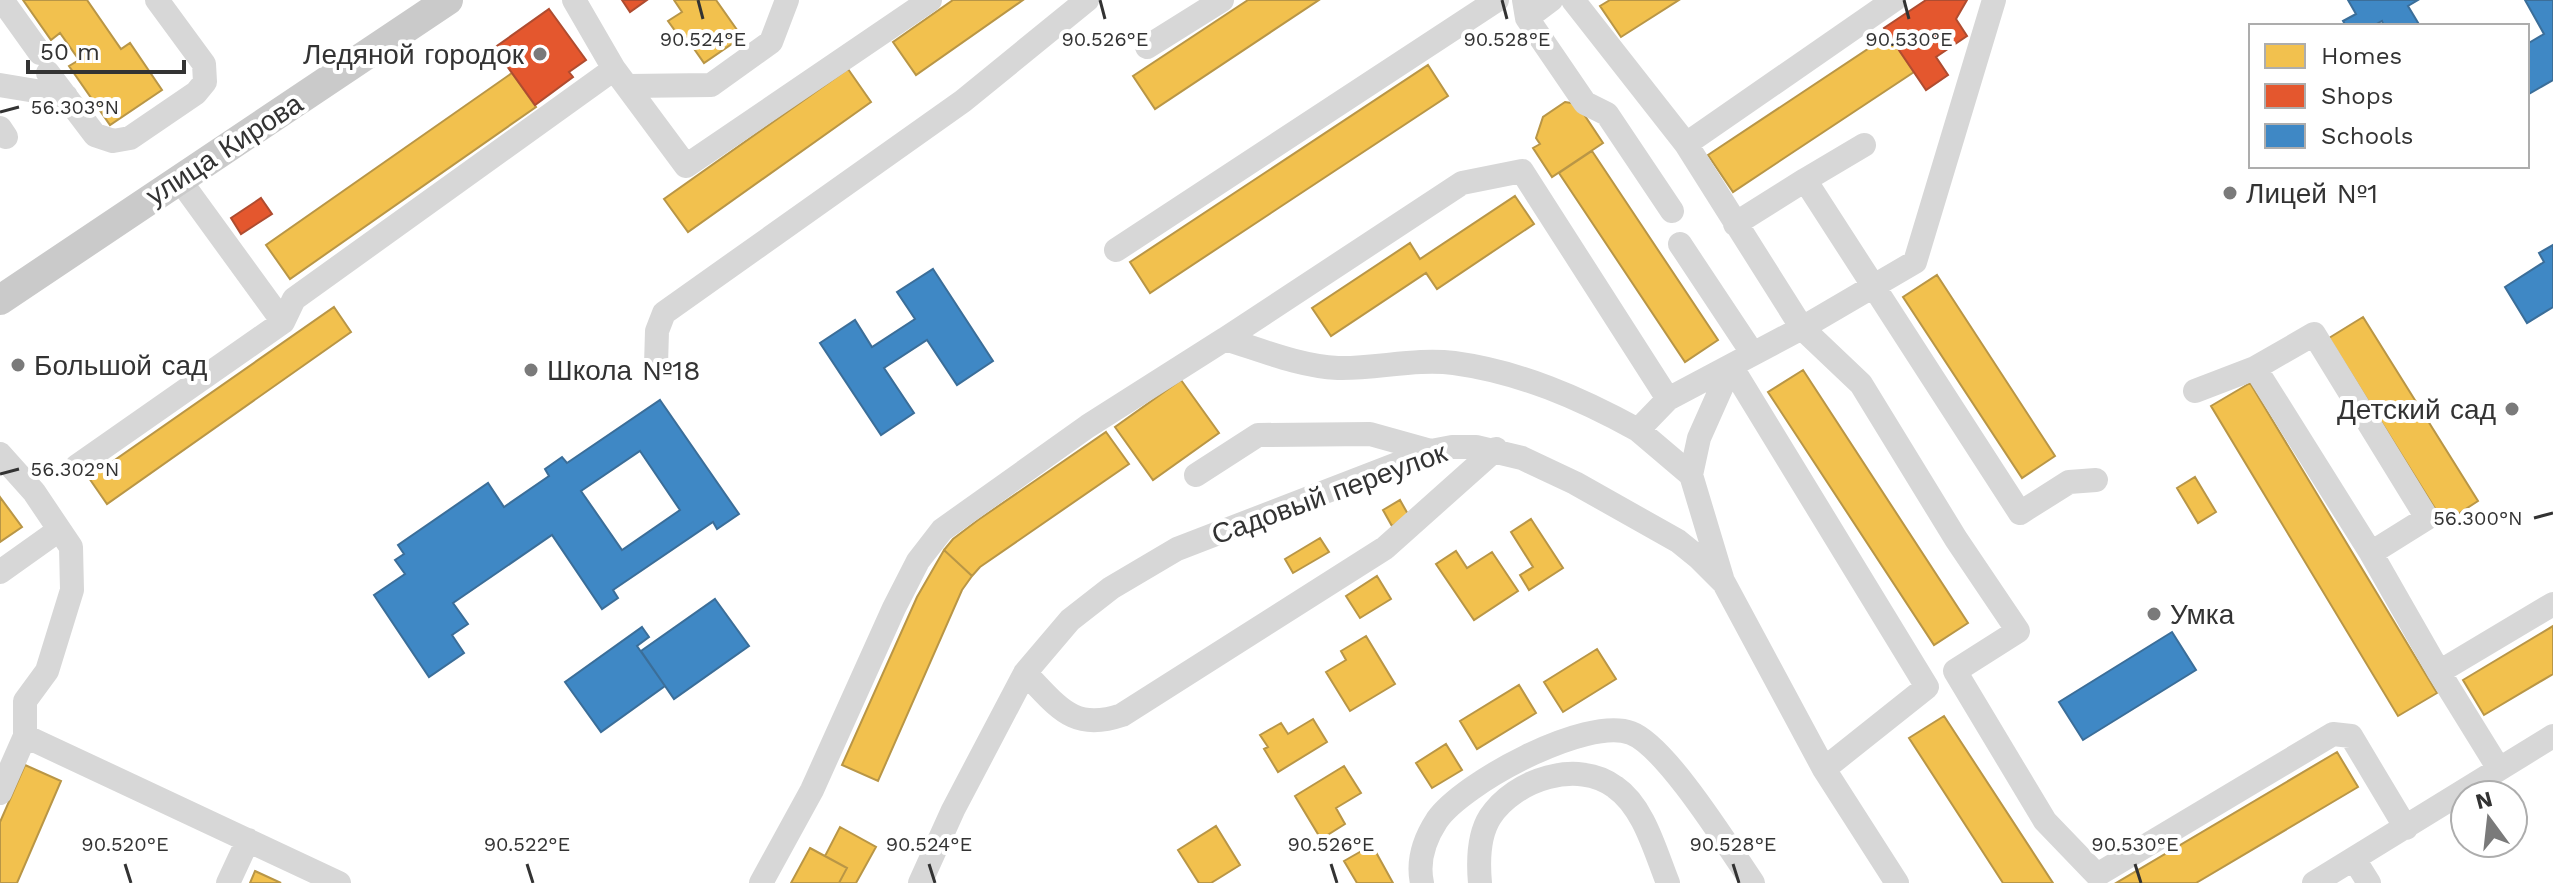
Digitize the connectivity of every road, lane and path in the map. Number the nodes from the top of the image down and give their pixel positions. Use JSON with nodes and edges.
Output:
{"nodes":[{"id":1,"x":2,"y":0,"type":"edge"},
{"id":2,"x":157,"y":0,"type":"edge"},
{"id":3,"x":448,"y":0,"type":"edge"},
{"id":4,"x":574,"y":0,"type":"edge"},
{"id":5,"x":787,"y":0,"type":"edge"},
{"id":6,"x":930,"y":0,"type":"edge"},
{"id":7,"x":1087,"y":0,"type":"edge"},
{"id":8,"x":1222,"y":0,"type":"edge"},
{"id":9,"x":1497,"y":0,"type":"edge"},
{"id":10,"x":1551,"y":0,"type":"edge"},
{"id":11,"x":1573,"y":0,"type":"edge"},
{"id":12,"x":1894,"y":0,"type":"edge"},
{"id":13,"x":1994,"y":0,"type":"edge"},
{"id":14,"x":1526,"y":9,"type":"edge"},
{"id":15,"x":1147,"y":47,"type":"dead end"},
{"id":16,"x":622,"y":78,"type":"junction"},
{"id":17,"x":0,"y":85,"type":"edge"},
{"id":18,"x":66,"y":96,"type":"junction"},
{"id":19,"x":1686,"y":144,"type":"junction"},
{"id":20,"x":1864,"y":145,"type":"dead end"},
{"id":21,"x":179,"y":179,"type":"junction"},
{"id":22,"x":1805,"y":180,"type":"junction"},
{"id":23,"x":1672,"y":211,"type":"dead end"},
{"id":24,"x":1735,"y":224,"type":"junction"},
{"id":25,"x":1680,"y":244,"type":"dead end"},
{"id":26,"x":1116,"y":250,"type":"dead end"},
{"id":27,"x":1873,"y":288,"type":"junction"},
{"id":28,"x":0,"y":300,"type":"edge"},
{"id":29,"x":283,"y":322,"type":"junction"},
{"id":30,"x":1802,"y":328,"type":"junction"},
{"id":31,"x":1225,"y":339,"type":"junction"},
{"id":32,"x":1753,"y":354,"type":"junction"},
{"id":33,"x":656,"y":365,"type":"dead end"},
{"id":34,"x":1731,"y":366,"type":"junction"},
{"id":35,"x":2255,"y":368,"type":"junction"},
{"id":36,"x":2195,"y":391,"type":"dead end"},
{"id":37,"x":1668,"y":399,"type":"junction"},
{"id":38,"x":1638,"y":430,"type":"junction"},
{"id":39,"x":1496,"y":449,"type":"junction"},
{"id":40,"x":1431,"y":451,"type":"junction"},
{"id":41,"x":0,"y":454,"type":"edge"},
{"id":42,"x":77,"y":466,"type":"dead end"},
{"id":43,"x":1196,"y":475,"type":"dead end"},
{"id":44,"x":1691,"y":475,"type":"junction"},
{"id":45,"x":2096,"y":480,"type":"dead end"},
{"id":46,"x":59,"y":530,"type":"junction"},
{"id":47,"x":2371,"y":553,"type":"junction"},
{"id":48,"x":0,"y":572,"type":"edge"},
{"id":49,"x":1724,"y":583,"type":"junction"},
{"id":50,"x":2553,"y":604,"type":"edge"},
{"id":51,"x":1955,"y":671,"type":"junction"},
{"id":52,"x":2439,"y":672,"type":"junction"},
{"id":53,"x":1025,"y":673,"type":"junction"},
{"id":54,"x":1927,"y":687,"type":"junction"},
{"id":55,"x":25,"y":736,"type":"junction"},
{"id":56,"x":2553,"y":736,"type":"edge"},
{"id":57,"x":1824,"y":769,"type":"junction"},
{"id":58,"x":2499,"y":769,"type":"junction"},
{"id":59,"x":0,"y":793,"type":"edge"},
{"id":60,"x":2406,"y":828,"type":"junction"},
{"id":61,"x":248,"y":840,"type":"junction"},
{"id":62,"x":2354,"y":859,"type":"junction"},
{"id":63,"x":309,"y":876,"type":"edge"},
{"id":64,"x":228,"y":883,"type":"edge"},
{"id":65,"x":339,"y":883,"type":"edge"},
{"id":66,"x":761,"y":883,"type":"edge"},
{"id":67,"x":920,"y":883,"type":"edge"},
{"id":68,"x":1422,"y":883,"type":"edge"},
{"id":69,"x":1480,"y":883,"type":"edge"},
{"id":70,"x":1668,"y":883,"type":"edge"},
{"id":71,"x":1753,"y":883,"type":"edge"},
{"id":72,"x":1897,"y":883,"type":"edge"},
{"id":73,"x":2314,"y":883,"type":"edge"},
{"id":74,"x":2369,"y":883,"type":"edge"}],
"edges":[{"from":1,"to":18,"type":"street"},
{"from":2,"to":18,"type":"street"},
{"from":3,"to":21,"type":"main road","name":"улица Кирова"},
{"from":4,"to":16,"type":"street"},
{"from":5,"to":16,"type":"street"},
{"from":6,"to":16,"type":"street"},
{"from":7,"to":33,"type":"street"},
{"from":8,"to":15,"type":"street"},
{"from":9,"to":26,"type":"street"},
{"from":10,"to":14,"type":"street"},
{"from":11,"to":19,"type":"street"},
{"from":12,"to":19,"type":"street"},
{"from":13,"to":27,"type":"street"},
{"from":14,"to":23,"type":"street"},
{"from":16,"to":29,"type":"street"},
{"from":17,"to":18,"type":"street"},
{"from":19,"to":24,"type":"street"},
{"from":20,"to":22,"type":"street"},
{"from":21,"to":28,"type":"main road","name":"улица Кирова"},
{"from":21,"to":29,"type":"street"},
{"from":22,"to":24,"type":"street"},
{"from":22,"to":27,"type":"street"},
{"from":24,"to":30,"type":"street"},
{"from":25,"to":32,"type":"street"},
{"from":27,"to":30,"type":"street"},
{"from":27,"to":45,"type":"street"},
{"from":29,"to":42,"type":"street"},
{"from":30,"to":32,"type":"street"},
{"from":30,"to":51,"type":"street"},
{"from":31,"to":37,"type":"street"},
{"from":31,"to":38,"type":"street"},
{"from":31,"to":66,"type":"street"},
{"from":32,"to":34,"type":"street"},
{"from":34,"to":37,"type":"street"},
{"from":34,"to":44,"type":"street"},
{"from":34,"to":54,"type":"street"},
{"from":35,"to":36,"type":"street"},
{"from":35,"to":47,"type":"street"},
{"from":35,"to":47,"type":"street"},
{"from":37,"to":38,"type":"street"},
{"from":38,"to":44,"type":"street"},
{"from":39,"to":40,"type":"street","name":"Садовый переулок"},
{"from":39,"to":49,"type":"street","name":"Садовый переулок"},
{"from":39,"to":53,"type":"street"},
{"from":40,"to":43,"type":"street"},
{"from":40,"to":53,"type":"street","name":"Садовый переулок"},
{"from":41,"to":46,"type":"street"},
{"from":44,"to":49,"type":"street"},
{"from":46,"to":48,"type":"street"},
{"from":46,"to":55,"type":"street"},
{"from":47,"to":52,"type":"street"},
{"from":49,"to":57,"type":"street","name":"Садовый переулок"},
{"from":50,"to":52,"type":"street"},
{"from":51,"to":54,"type":"street"},
{"from":51,"to":60,"type":"street"},
{"from":52,"to":58,"type":"street"},
{"from":53,"to":67,"type":"street","name":"Садовый переулок"},
{"from":54,"to":57,"type":"street"},
{"from":55,"to":59,"type":"street"},
{"from":55,"to":61,"type":"street"},
{"from":56,"to":58,"type":"street"},
{"from":57,"to":72,"type":"street","name":"Садовый переулок"},
{"from":58,"to":60,"type":"street"},
{"from":60,"to":62,"type":"street"},
{"from":61,"to":63,"type":"street"},
{"from":61,"to":64,"type":"street"},
{"from":62,"to":73,"type":"street"},
{"from":62,"to":74,"type":"street"},
{"from":63,"to":65,"type":"street"},
{"from":68,"to":71,"type":"street"},
{"from":69,"to":70,"type":"street"}]}
